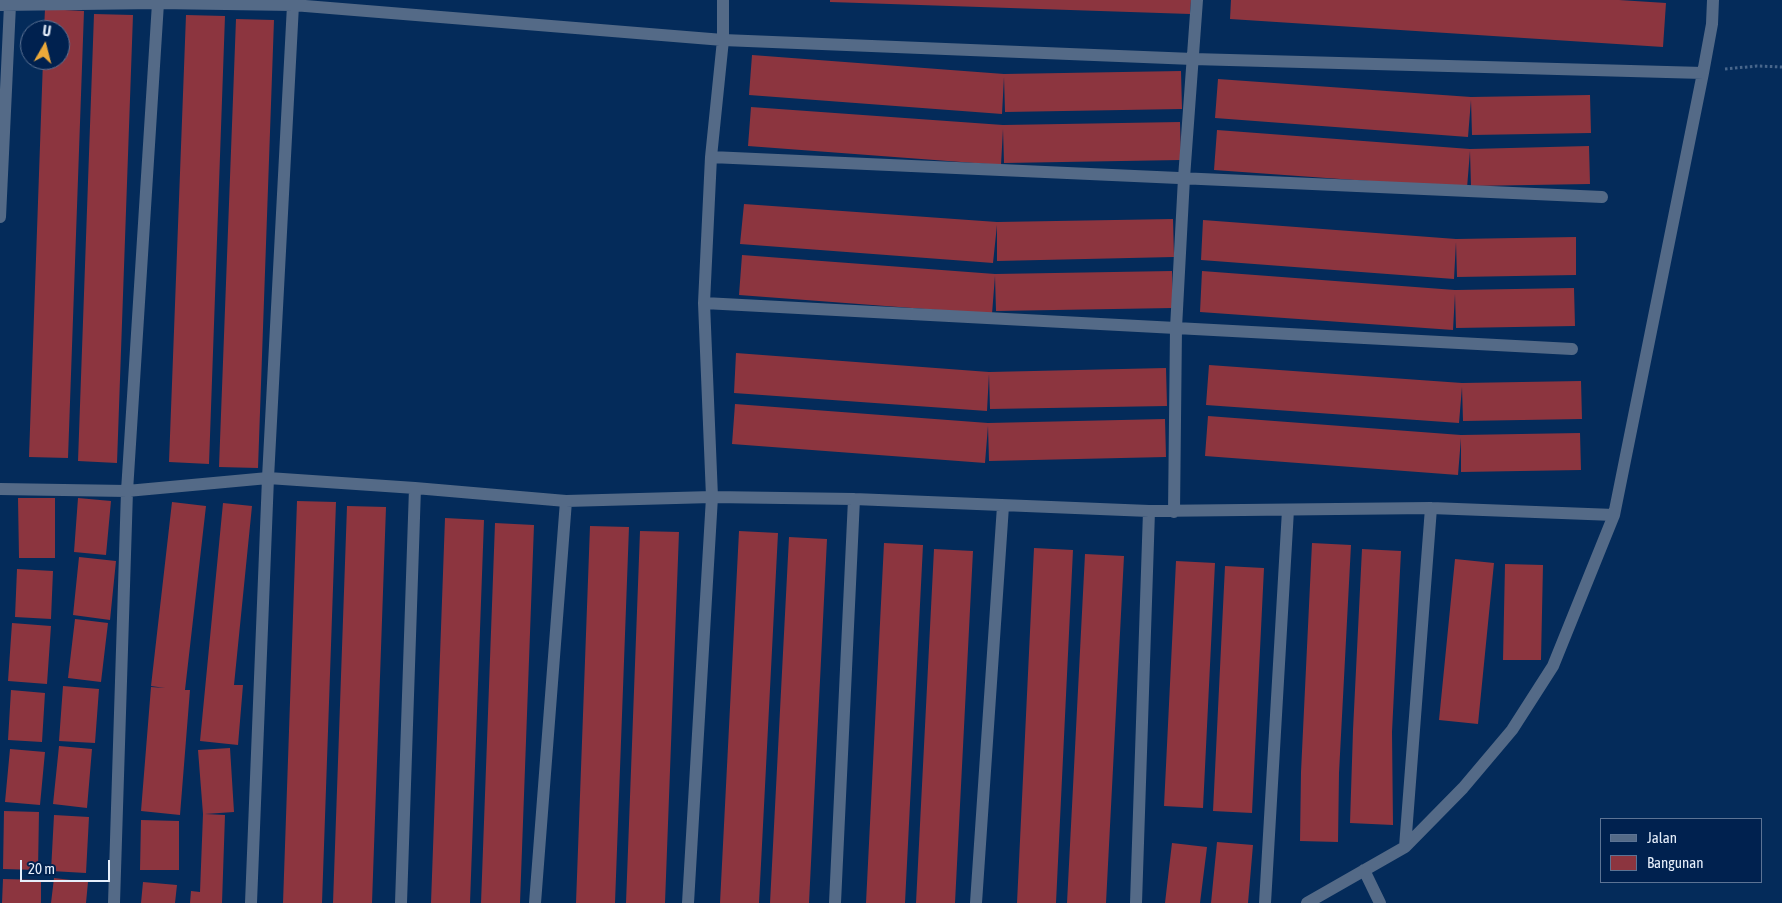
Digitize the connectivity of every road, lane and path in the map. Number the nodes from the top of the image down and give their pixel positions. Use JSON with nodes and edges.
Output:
{"nodes":[{"id":1,"x":723,"y":0,"type":"edge"},
{"id":2,"x":1197,"y":0,"type":"edge"},
{"id":3,"x":1714,"y":0,"type":"edge"},
{"id":4,"x":158,"y":3,"type":"junction"},
{"id":5,"x":5,"y":5,"type":"edge"},
{"id":6,"x":293,"y":5,"type":"junction"},
{"id":7,"x":723,"y":40,"type":"junction"},
{"id":8,"x":1193,"y":59,"type":"junction"},
{"id":9,"x":1782,"y":67,"type":"edge"},
{"id":10,"x":1704,"y":73,"type":"junction"},
{"id":11,"x":711,"y":157,"type":"junction"},
{"id":12,"x":1184,"y":178,"type":"junction"},
{"id":13,"x":1602,"y":197,"type":"dead end"},
{"id":14,"x":0,"y":217,"type":"edge"},
{"id":15,"x":704,"y":303,"type":"junction"},
{"id":16,"x":1176,"y":328,"type":"junction"},
{"id":17,"x":1572,"y":349,"type":"dead end"},
{"id":18,"x":268,"y":478,"type":"junction"},
{"id":19,"x":415,"y":488,"type":"junction"},
{"id":20,"x":0,"y":489,"type":"edge"},
{"id":21,"x":127,"y":491,"type":"junction"},
{"id":22,"x":712,"y":497,"type":"junction"},
{"id":23,"x":854,"y":499,"type":"junction"},
{"id":24,"x":566,"y":501,"type":"junction"},
{"id":25,"x":1002,"y":506,"type":"junction"},
{"id":26,"x":1431,"y":508,"type":"junction"},
{"id":27,"x":1288,"y":510,"type":"junction"},
{"id":28,"x":1149,"y":511,"type":"junction"},
{"id":29,"x":1174,"y":512,"type":"junction"},
{"id":30,"x":1614,"y":516,"type":"junction"},
{"id":31,"x":1405,"y":847,"type":"junction"},
{"id":32,"x":1364,"y":870,"type":"junction"},
{"id":33,"x":114,"y":903,"type":"edge"},
{"id":34,"x":251,"y":903,"type":"edge"},
{"id":35,"x":401,"y":903,"type":"edge"},
{"id":36,"x":535,"y":903,"type":"edge"},
{"id":37,"x":688,"y":903,"type":"edge"},
{"id":38,"x":835,"y":903,"type":"edge"},
{"id":39,"x":976,"y":903,"type":"edge"},
{"id":40,"x":1136,"y":903,"type":"edge"},
{"id":41,"x":1265,"y":903,"type":"edge"},
{"id":42,"x":1307,"y":903,"type":"edge"},
{"id":43,"x":1380,"y":903,"type":"edge"}],
"edges":[{"from":1,"to":7,"type":"street"},
{"from":2,"to":8,"type":"street"},
{"from":3,"to":10,"type":"street"},
{"from":4,"to":5,"type":"street"},
{"from":4,"to":6,"type":"street"},
{"from":4,"to":21,"type":"street"},
{"from":5,"to":14,"type":"street"},
{"from":6,"to":7,"type":"street"},
{"from":6,"to":18,"type":"street"},
{"from":7,"to":8,"type":"street"},
{"from":7,"to":11,"type":"street"},
{"from":8,"to":10,"type":"street"},
{"from":8,"to":12,"type":"street"},
{"from":9,"to":10,"type":"path"},
{"from":10,"to":30,"type":"street"},
{"from":11,"to":12,"type":"street"},
{"from":11,"to":15,"type":"street"},
{"from":12,"to":13,"type":"street"},
{"from":12,"to":16,"type":"street"},
{"from":15,"to":16,"type":"street"},
{"from":15,"to":22,"type":"street"},
{"from":16,"to":17,"type":"street"},
{"from":16,"to":29,"type":"street"},
{"from":18,"to":19,"type":"street"},
{"from":18,"to":21,"type":"street"},
{"from":18,"to":34,"type":"street"},
{"from":19,"to":24,"type":"street"},
{"from":19,"to":35,"type":"street"},
{"from":20,"to":21,"type":"street"},
{"from":21,"to":33,"type":"street"},
{"from":22,"to":23,"type":"street"},
{"from":22,"to":24,"type":"street"},
{"from":22,"to":37,"type":"street"},
{"from":23,"to":25,"type":"street"},
{"from":23,"to":38,"type":"street"},
{"from":24,"to":36,"type":"street"},
{"from":25,"to":28,"type":"street"},
{"from":25,"to":39,"type":"street"},
{"from":26,"to":27,"type":"street"},
{"from":26,"to":30,"type":"street"},
{"from":26,"to":31,"type":"street"},
{"from":27,"to":29,"type":"street"},
{"from":27,"to":41,"type":"street"},
{"from":28,"to":29,"type":"street"},
{"from":28,"to":40,"type":"street"},
{"from":30,"to":31,"type":"street"},
{"from":31,"to":32,"type":"street"},
{"from":32,"to":42,"type":"street"},
{"from":32,"to":43,"type":"street"}]}
